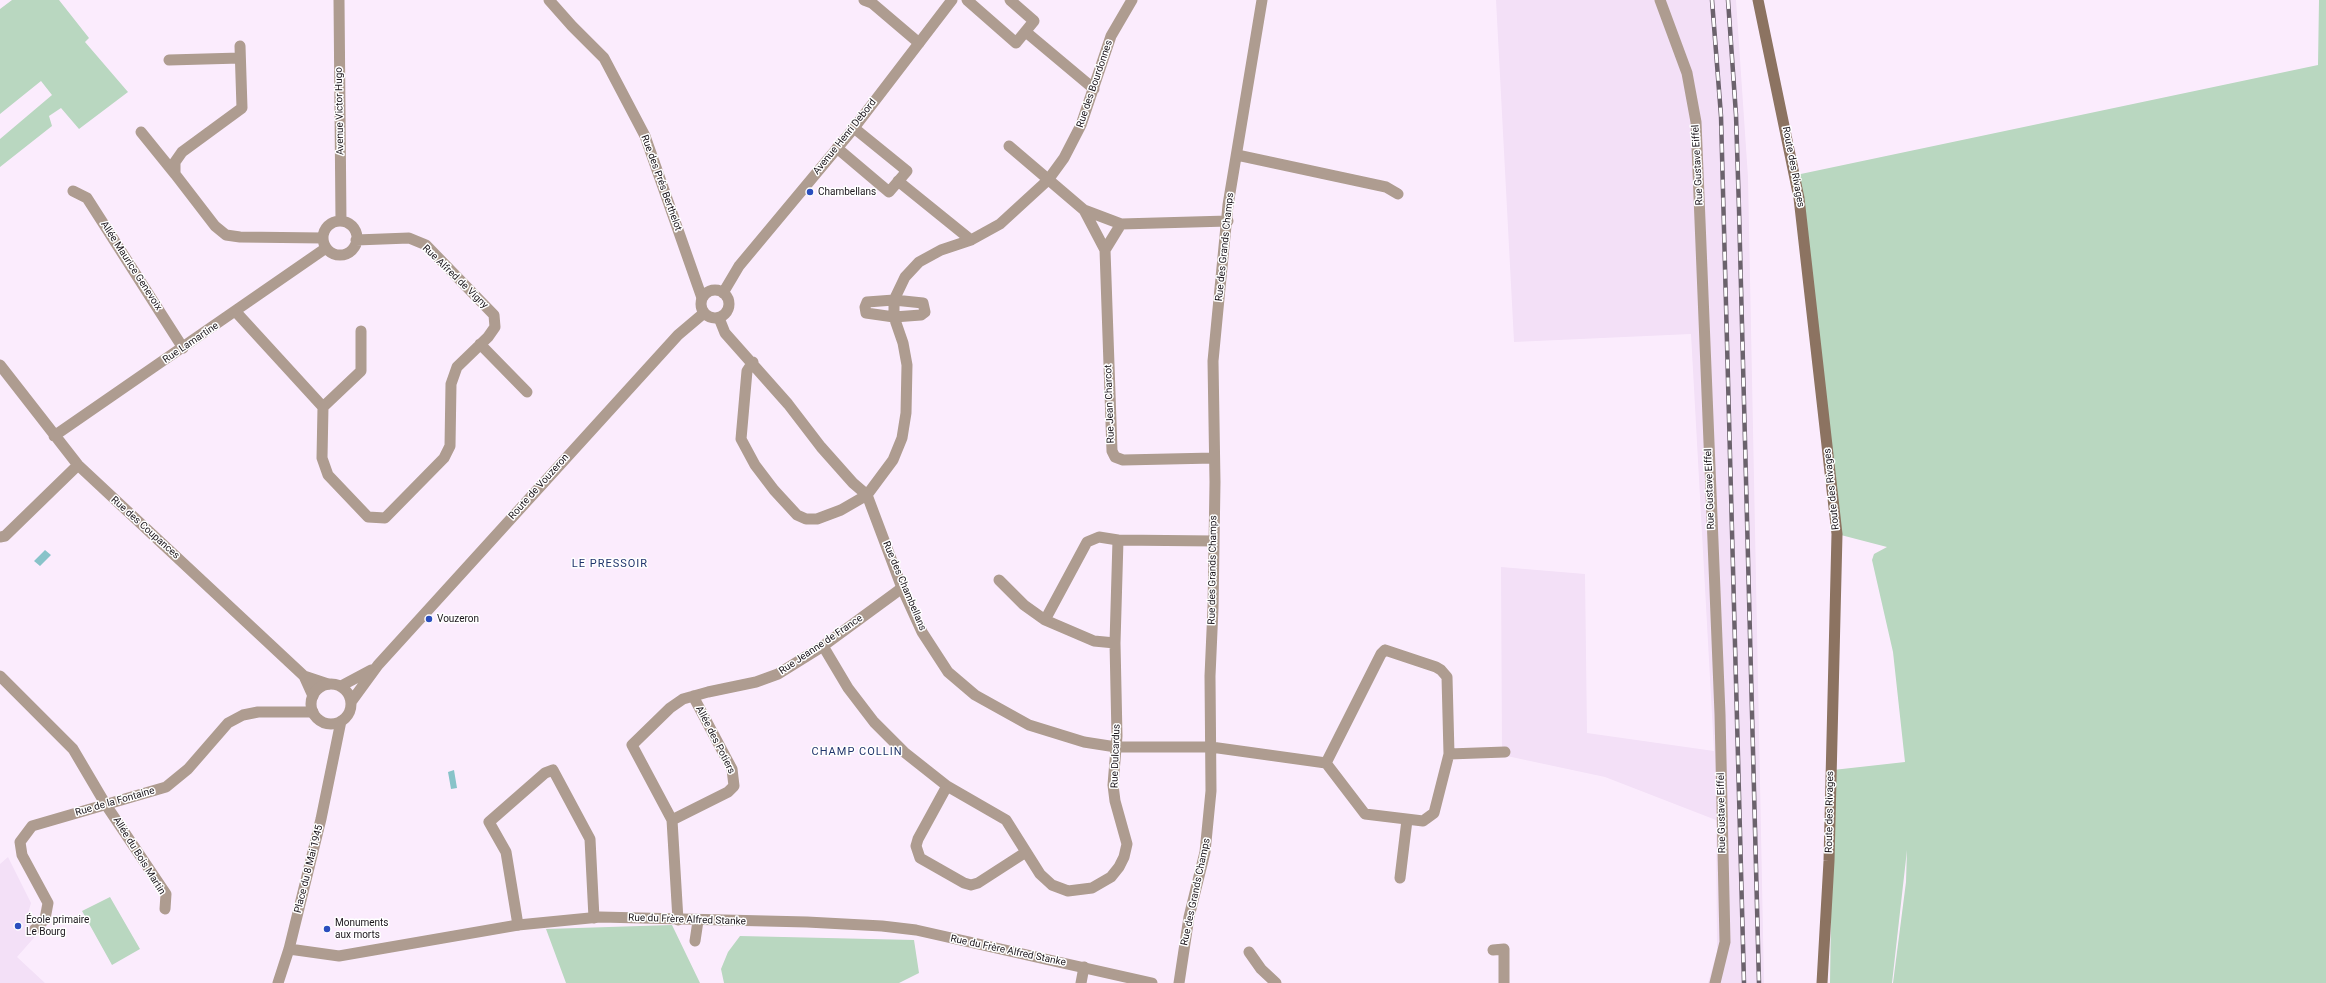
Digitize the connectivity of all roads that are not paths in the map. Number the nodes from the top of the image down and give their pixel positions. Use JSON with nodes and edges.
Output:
{"nodes":[{"id":1,"x":339,"y":0,"type":"edge"},
{"id":2,"x":549,"y":0,"type":"edge"},
{"id":3,"x":864,"y":0,"type":"edge"},
{"id":4,"x":952,"y":0,"type":"edge"},
{"id":5,"x":967,"y":0,"type":"edge"},
{"id":6,"x":1010,"y":0,"type":"edge"},
{"id":7,"x":1132,"y":0,"type":"edge"},
{"id":8,"x":1262,"y":0,"type":"edge"},
{"id":9,"x":1660,"y":0,"type":"edge"},
{"id":10,"x":1758,"y":0,"type":"edge"},
{"id":11,"x":1026,"y":32,"type":"junction"},
{"id":12,"x":919,"y":43,"type":"junction"},
{"id":13,"x":240,"y":46,"type":"dead end"},
{"id":14,"x":240,"y":58,"type":"junction"},
{"id":15,"x":169,"y":60,"type":"dead end"},
{"id":16,"x":1094,"y":89,"type":"junction"},
{"id":17,"x":854,"y":128,"type":"junction"},
{"id":18,"x":141,"y":132,"type":"dead end"},
{"id":19,"x":1009,"y":146,"type":"dead end"},
{"id":20,"x":837,"y":148,"type":"junction"},
{"id":21,"x":1237,"y":155,"type":"junction"},
{"id":22,"x":175,"y":174,"type":"junction"},
{"id":23,"x":1048,"y":180,"type":"junction"},
{"id":24,"x":898,"y":181,"type":"junction"},
{"id":25,"x":74,"y":191,"type":"dead end"},
{"id":26,"x":1398,"y":194,"type":"dead end"},
{"id":27,"x":1084,"y":210,"type":"junction"},
{"id":28,"x":341,"y":221,"type":"junction"},
{"id":29,"x":1228,"y":221,"type":"junction"},
{"id":30,"x":1122,"y":224,"type":"junction"},
{"id":31,"x":356,"y":240,"type":"junction"},
{"id":32,"x":971,"y":240,"type":"junction"},
{"id":33,"x":324,"y":243,"type":"junction"},
{"id":34,"x":1105,"y":250,"type":"junction"},
{"id":35,"x":723,"y":293,"type":"junction"},
{"id":36,"x":702,"y":298,"type":"junction"},
{"id":37,"x":894,"y":300,"type":"junction"},
{"id":38,"x":236,"y":312,"type":"junction"},
{"id":39,"x":704,"y":313,"type":"junction"},
{"id":40,"x":894,"y":317,"type":"junction"},
{"id":41,"x":719,"y":318,"type":"junction"},
{"id":42,"x":361,"y":331,"type":"dead end"},
{"id":43,"x":480,"y":344,"type":"junction"},
{"id":44,"x":183,"y":348,"type":"junction"},
{"id":45,"x":753,"y":362,"type":"junction"},
{"id":46,"x":0,"y":365,"type":"edge"},
{"id":47,"x":528,"y":392,"type":"dead end"},
{"id":48,"x":323,"y":407,"type":"junction"},
{"id":49,"x":54,"y":436,"type":"junction"},
{"id":50,"x":1214,"y":458,"type":"junction"},
{"id":51,"x":78,"y":466,"type":"junction"},
{"id":52,"x":867,"y":495,"type":"junction"},
{"id":53,"x":0,"y":537,"type":"edge"},
{"id":54,"x":1118,"y":540,"type":"junction"},
{"id":55,"x":1214,"y":541,"type":"junction"},
{"id":56,"x":999,"y":580,"type":"dead end"},
{"id":57,"x":902,"y":588,"type":"junction"},
{"id":58,"x":1045,"y":620,"type":"junction"},
{"id":59,"x":1116,"y":643,"type":"junction"},
{"id":60,"x":822,"y":646,"type":"junction"},
{"id":61,"x":378,"y":665,"type":"junction"},
{"id":62,"x":0,"y":676,"type":"edge"},
{"id":63,"x":304,"y":676,"type":"junction"},
{"id":64,"x":328,"y":684,"type":"junction"},
{"id":65,"x":340,"y":686,"type":"junction"},
{"id":66,"x":313,"y":696,"type":"junction"},
{"id":67,"x":692,"y":696,"type":"junction"},
{"id":68,"x":351,"y":702,"type":"junction"},
{"id":69,"x":313,"y":712,"type":"junction"},
{"id":70,"x":341,"y":721,"type":"junction"},
{"id":71,"x":326,"y":723,"type":"junction"},
{"id":72,"x":1116,"y":747,"type":"junction"},
{"id":73,"x":1211,"y":747,"type":"junction"},
{"id":74,"x":1505,"y":752,"type":"dead end"},
{"id":75,"x":333,"y":753,"type":"junction"},
{"id":76,"x":1449,"y":754,"type":"junction"},
{"id":77,"x":1326,"y":763,"type":"junction"},
{"id":78,"x":947,"y":786,"type":"junction"},
{"id":79,"x":106,"y":805,"type":"junction"},
{"id":80,"x":672,"y":820,"type":"junction"},
{"id":81,"x":1407,"y":820,"type":"junction"},
{"id":82,"x":1026,"y":852,"type":"junction"},
{"id":83,"x":1400,"y":878,"type":"dead end"},
{"id":84,"x":165,"y":909,"type":"dead end"},
{"id":85,"x":594,"y":918,"type":"junction"},
{"id":86,"x":678,"y":920,"type":"junction"},
{"id":87,"x":698,"y":921,"type":"junction"},
{"id":88,"x":518,"y":925,"type":"junction"},
{"id":89,"x":35,"y":928,"type":"dead end"},
{"id":90,"x":695,"y":941,"type":"dead end"},
{"id":91,"x":289,"y":949,"type":"junction"},
{"id":92,"x":1493,"y":950,"type":"dead end"},
{"id":93,"x":1249,"y":952,"type":"dead end"},
{"id":94,"x":1084,"y":967,"type":"junction"},
{"id":95,"x":278,"y":983,"type":"edge"},
{"id":96,"x":1081,"y":983,"type":"edge"},
{"id":97,"x":1152,"y":983,"type":"edge"},
{"id":98,"x":1179,"y":983,"type":"edge"},
{"id":99,"x":1276,"y":983,"type":"edge"},
{"id":100,"x":1504,"y":983,"type":"edge"},
{"id":101,"x":1715,"y":983,"type":"edge"},
{"id":102,"x":1822,"y":983,"type":"edge"}],
"edges":[{"from":1,"to":28,"type":"street","name":"Avenue Victor Hugo"},
{"from":2,"to":36,"type":"street","name":"Rue des Prés Berthelot"},
{"from":3,"to":12,"type":"street"},
{"from":4,"to":12,"type":"street","name":"Avenue Henri Debord"},
{"from":5,"to":11,"type":"street"},
{"from":6,"to":11,"type":"street"},
{"from":7,"to":16,"type":"street","name":"Rue des Bourdonnes"},
{"from":8,"to":21,"type":"street","name":"Rue des Grands Champs"},
{"from":9,"to":101,"type":"street","name":"Rue Gustave Eiffel"},
{"from":10,"to":102,"type":"main road","name":"Route des Rivages"},
{"from":11,"to":16,"type":"street"},
{"from":12,"to":17,"type":"street","name":"Avenue Henri Debord"},
{"from":13,"to":14,"type":"street"},
{"from":14,"to":15,"type":"street"},
{"from":14,"to":22,"type":"street"},
{"from":16,"to":23,"type":"street","name":"Rue des Bourdonnes"},
{"from":17,"to":20,"type":"street","name":"Avenue Henri Debord"},
{"from":17,"to":24,"type":"street"},
{"from":18,"to":22,"type":"street"},
{"from":19,"to":23,"type":"street","name":"Rue Jean Charcot"},
{"from":20,"to":24,"type":"street"},
{"from":20,"to":35,"type":"street","name":"Avenue Henri Debord"},
{"from":21,"to":26,"type":"street"},
{"from":21,"to":29,"type":"street","name":"Rue des Grands Champs"},
{"from":22,"to":33,"type":"street"},
{"from":23,"to":27,"type":"street","name":"Rue Jean Charcot"},
{"from":23,"to":32,"type":"street","name":"Rue des Bourdonnes"},
{"from":24,"to":32,"type":"street"},
{"from":25,"to":44,"type":"street","name":"Allée Maurice Genevoix"},
{"from":27,"to":30,"type":"street","name":"Rue Jean Charcot"},
{"from":27,"to":34,"type":"street","name":"Rue Jean Charcot"},
{"from":28,"to":31,"type":"street"},
{"from":28,"to":33,"type":"street"},
{"from":29,"to":30,"type":"street","name":"Rue Jean Charcot"},
{"from":29,"to":50,"type":"street","name":"Rue des Grands Champs"},
{"from":30,"to":34,"type":"street"},
{"from":31,"to":33,"type":"street"},
{"from":31,"to":43,"type":"street","name":"Rue Alfred de Vigny"},
{"from":32,"to":37,"type":"street","name":"Rue des Bourdonnes"},
{"from":33,"to":38,"type":"street","name":"Rue Lamartine"},
{"from":34,"to":50,"type":"street","name":"Rue Jean Charcot"},
{"from":35,"to":36,"type":"street"},
{"from":35,"to":41,"type":"street"},
{"from":36,"to":39,"type":"street"},
{"from":37,"to":40,"type":"street","name":"Rue des Bourdonnes"},
{"from":37,"to":40,"type":"street"},
{"from":37,"to":40,"type":"street"},
{"from":38,"to":44,"type":"street","name":"Rue Lamartine"},
{"from":38,"to":48,"type":"street"},
{"from":39,"to":41,"type":"street"},
{"from":39,"to":61,"type":"street","name":"Route de Vouzeron"},
{"from":40,"to":52,"type":"street","name":"Rue des Bourdonnes"},
{"from":41,"to":45,"type":"street","name":"Rue des Chambellans"},
{"from":42,"to":48,"type":"street"},
{"from":43,"to":47,"type":"street"},
{"from":43,"to":48,"type":"street","name":"Rue Alfred de Vigny"},
{"from":44,"to":49,"type":"street","name":"Rue Lamartine"},
{"from":45,"to":52,"type":"street","name":"Rue des Chambellans"},
{"from":45,"to":52,"type":"street"},
{"from":46,"to":49,"type":"street","name":"Rue des Coupances"},
{"from":49,"to":51,"type":"street","name":"Rue des Coupances"},
{"from":50,"to":55,"type":"street","name":"Rue des Grands Champs"},
{"from":51,"to":53,"type":"street"},
{"from":51,"to":63,"type":"street","name":"Rue des Coupances"},
{"from":52,"to":57,"type":"street","name":"Rue des Chambellans"},
{"from":54,"to":55,"type":"street"},
{"from":54,"to":58,"type":"street"},
{"from":54,"to":59,"type":"street","name":"Rue Dulcardus"},
{"from":55,"to":73,"type":"street","name":"Rue des Grands Champs"},
{"from":56,"to":58,"type":"street"},
{"from":57,"to":60,"type":"street","name":"Rue Jeanne de France"},
{"from":57,"to":72,"type":"street","name":"Rue des Chambellans"},
{"from":58,"to":59,"type":"street"},
{"from":59,"to":72,"type":"street","name":"Rue Dulcardus"},
{"from":60,"to":67,"type":"street","name":"Rue Jeanne de France"},
{"from":60,"to":78,"type":"street","name":"Rue Dulcardus"},
{"from":61,"to":65,"type":"street","name":"Route de Vouzeron"},
{"from":61,"to":68,"type":"street","name":"Route de Vouzeron"},
{"from":62,"to":79,"type":"street","name":"Allée du Bois Martin"},
{"from":63,"to":64,"type":"street","name":"Rue des Coupances"},
{"from":63,"to":66,"type":"street","name":"Rue des Coupances"},
{"from":64,"to":65,"type":"street"},
{"from":64,"to":66,"type":"street"},
{"from":65,"to":68,"type":"street"},
{"from":66,"to":69,"type":"street"},
{"from":67,"to":80,"type":"street","name":"Rue Jeanne de France"},
{"from":67,"to":80,"type":"street","name":"Allée des Potiers"},
{"from":68,"to":70,"type":"street"},
{"from":69,"to":71,"type":"street"},
{"from":69,"to":79,"type":"street","name":"Rue de la Fontaine"},
{"from":70,"to":71,"type":"street"},
{"from":70,"to":75,"type":"street","name":"Place du 8 Mai 1945"},
{"from":71,"to":75,"type":"street","name":"Place du 8 Mai 1945"},
{"from":72,"to":73,"type":"street","name":"Rue des Chambellans"},
{"from":72,"to":82,"type":"street","name":"Rue Dulcardus"},
{"from":73,"to":77,"type":"street","name":"Rue des Chambellans"},
{"from":73,"to":98,"type":"street","name":"Rue des Grands Champs"},
{"from":74,"to":76,"type":"street"},
{"from":75,"to":91,"type":"street","name":"Place du 8 Mai 1945"},
{"from":76,"to":77,"type":"street"},
{"from":76,"to":81,"type":"street"},
{"from":77,"to":81,"type":"street"},
{"from":78,"to":82,"type":"street","name":"Rue Dulcardus"},
{"from":78,"to":82,"type":"street"},
{"from":79,"to":84,"type":"street","name":"Allée du Bois Martin"},
{"from":79,"to":89,"type":"street","name":"Rue de la Fontaine"},
{"from":80,"to":86,"type":"street"},
{"from":81,"to":83,"type":"street"},
{"from":85,"to":86,"type":"street","name":"Rue du Frère Alfred Stanke"},
{"from":85,"to":88,"type":"street","name":"Rue du Frère Alfred Stanke"},
{"from":85,"to":88,"type":"street"},
{"from":86,"to":87,"type":"street","name":"Rue du Frère Alfred Stanke"},
{"from":87,"to":90,"type":"street"},
{"from":87,"to":94,"type":"street","name":"Rue du Frère Alfred Stanke"},
{"from":88,"to":91,"type":"street","name":"Rue du Frère Alfred Stanke"},
{"from":91,"to":95,"type":"street","name":"Place du 8 Mai 1945"},
{"from":92,"to":100,"type":"street"},
{"from":93,"to":99,"type":"street"},
{"from":94,"to":96,"type":"street"},
{"from":94,"to":97,"type":"street","name":"Rue du Frère Alfred Stanke"}]}
